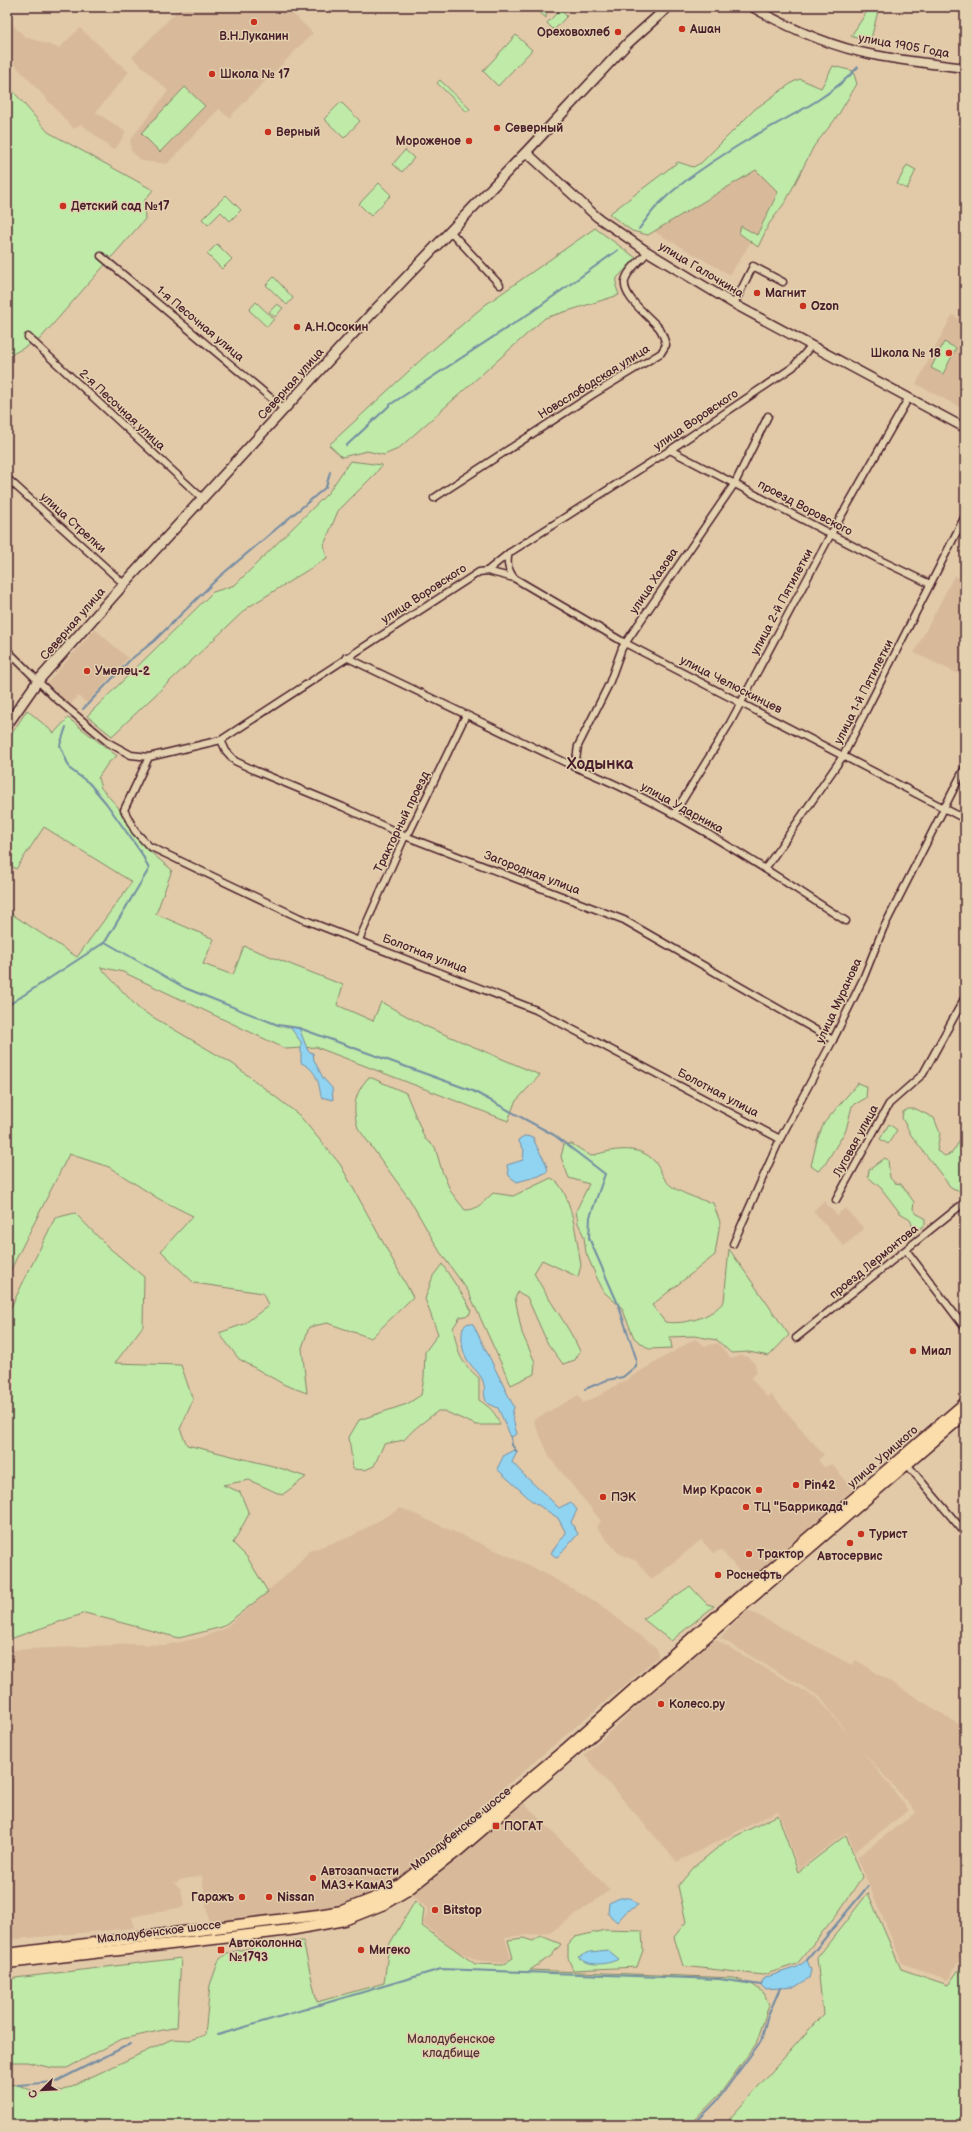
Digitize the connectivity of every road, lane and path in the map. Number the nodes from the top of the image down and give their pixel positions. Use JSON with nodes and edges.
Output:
{"nodes":[{"id":1,"x":658,"y":7,"type":"edge"},
{"id":2,"x":668,"y":7,"type":"edge"},
{"id":3,"x":752,"y":7,"type":"edge"},
{"id":4,"x":637,"y":34,"type":"junction"},
{"id":5,"x":965,"y":68,"type":"edge"},
{"id":6,"x":526,"y":152,"type":"junction"},
{"id":7,"x":450,"y":230,"type":"junction"},
{"id":8,"x":648,"y":252,"type":"junction"},
{"id":9,"x":101,"y":256,"type":"dead end"},
{"id":10,"x":783,"y":282,"type":"dead end"},
{"id":11,"x":500,"y":285,"type":"dead end"},
{"id":12,"x":734,"y":304,"type":"junction"},
{"id":13,"x":28,"y":337,"type":"dead end"},
{"id":14,"x":811,"y":346,"type":"junction"},
{"id":15,"x":908,"y":399,"type":"junction"},
{"id":16,"x":284,"y":409,"type":"junction"},
{"id":17,"x":768,"y":416,"type":"dead end"},
{"id":18,"x":965,"y":428,"type":"edge"},
{"id":19,"x":670,"y":450,"type":"junction"},
{"id":20,"x":7,"y":478,"type":"edge"},
{"id":21,"x":735,"y":483,"type":"junction"},
{"id":22,"x":202,"y":498,"type":"junction"},
{"id":23,"x":434,"y":498,"type":"dead end"},
{"id":24,"x":965,"y":516,"type":"edge"},
{"id":25,"x":831,"y":534,"type":"junction"},
{"id":26,"x":509,"y":553,"type":"junction"},
{"id":27,"x":488,"y":571,"type":"junction"},
{"id":28,"x":514,"y":578,"type":"junction"},
{"id":29,"x":124,"y":584,"type":"junction"},
{"id":30,"x":930,"y":584,"type":"junction"},
{"id":31,"x":625,"y":644,"type":"junction"},
{"id":32,"x":7,"y":650,"type":"edge"},
{"id":33,"x":346,"y":658,"type":"junction"},
{"id":34,"x":37,"y":682,"type":"junction"},
{"id":35,"x":740,"y":702,"type":"junction"},
{"id":36,"x":466,"y":714,"type":"junction"},
{"id":37,"x":7,"y":725,"type":"edge"},
{"id":38,"x":221,"y":740,"type":"junction"},
{"id":39,"x":843,"y":756,"type":"junction"},
{"id":40,"x":149,"y":757,"type":"junction"},
{"id":41,"x":965,"y":766,"type":"edge"},
{"id":42,"x":575,"y":767,"type":"junction"},
{"id":43,"x":943,"y":809,"type":"junction"},
{"id":44,"x":674,"y":814,"type":"junction"},
{"id":45,"x":965,"y":819,"type":"edge"},
{"id":46,"x":405,"y":836,"type":"junction"},
{"id":47,"x":765,"y":869,"type":"junction"},
{"id":48,"x":846,"y":920,"type":"dead end"},
{"id":49,"x":359,"y":940,"type":"junction"},
{"id":50,"x":965,"y":997,"type":"edge"},
{"id":51,"x":833,"y":1040,"type":"junction"},
{"id":52,"x":780,"y":1139,"type":"junction"},
{"id":53,"x":836,"y":1200,"type":"dead end"},
{"id":54,"x":965,"y":1202,"type":"edge"},
{"id":55,"x":733,"y":1244,"type":"dead end"},
{"id":56,"x":906,"y":1250,"type":"junction"},
{"id":57,"x":965,"y":1328,"type":"edge"},
{"id":58,"x":796,"y":1338,"type":"dead end"},
{"id":59,"x":965,"y":1403,"type":"edge"},
{"id":60,"x":965,"y":1414,"type":"edge"},
{"id":61,"x":904,"y":1461,"type":"junction"},
{"id":62,"x":965,"y":1533,"type":"edge"},
{"id":63,"x":675,"y":1658,"type":"junction"},
{"id":64,"x":7,"y":1954,"type":"edge"},
{"id":65,"x":7,"y":1963,"type":"edge"}],
"edges":[{"from":1,"to":4,"type":"main road","name":"Северная улица"},
{"from":2,"to":4,"type":"main road","name":"Северная улица"},
{"from":3,"to":5,"type":"street","name":"улица 1905 Года"},
{"from":4,"to":6,"type":"main road","name":"Северная улица"},
{"from":6,"to":7,"type":"main road","name":"Северная улица"},
{"from":6,"to":8,"type":"street","name":"улица Галочкина"},
{"from":7,"to":11,"type":"street"},
{"from":7,"to":16,"type":"main road","name":"Северная улица"},
{"from":8,"to":12,"type":"street","name":"улица Галочкина"},
{"from":8,"to":23,"type":"street","name":"Новослободская улица"},
{"from":9,"to":16,"type":"street","name":"1-я Песочная улица"},
{"from":10,"to":12,"type":"street"},
{"from":12,"to":14,"type":"street","name":"улица Галочкина"},
{"from":13,"to":22,"type":"street","name":"2-я Песочная улица"},
{"from":14,"to":15,"type":"street","name":"улица Галочкина"},
{"from":14,"to":19,"type":"street","name":"улица Воровского"},
{"from":15,"to":18,"type":"street","name":"улица Галочкина"},
{"from":15,"to":25,"type":"street","name":"улица 2-й Пятилетки"},
{"from":16,"to":22,"type":"main road","name":"Северная улица"},
{"from":17,"to":21,"type":"street","name":"улица Хазова"},
{"from":19,"to":21,"type":"street","name":"проезд Воровского"},
{"from":19,"to":26,"type":"street","name":"улица Воровского"},
{"from":20,"to":29,"type":"street","name":"улица Стрелки"},
{"from":21,"to":25,"type":"street","name":"проезд Воровского"},
{"from":21,"to":31,"type":"street","name":"улица Хазова"},
{"from":22,"to":29,"type":"main road","name":"Северная улица"},
{"from":24,"to":30,"type":"street","name":"улица 1-й Пятилетки"},
{"from":25,"to":30,"type":"street","name":"проезд Воровского"},
{"from":25,"to":35,"type":"street","name":"улица 2-й Пятилетки"},
{"from":26,"to":27,"type":"street","name":"улица Воровского"},
{"from":26,"to":28,"type":"street"},
{"from":27,"to":28,"type":"street","name":"улица Челюскинцев"},
{"from":27,"to":33,"type":"street","name":"улица Воровского"},
{"from":28,"to":31,"type":"street","name":"улица Челюскинцев"},
{"from":29,"to":34,"type":"main road","name":"Северная улица"},
{"from":30,"to":39,"type":"street","name":"улица 1-й Пятилетки"},
{"from":31,"to":35,"type":"street","name":"улица Челюскинцев"},
{"from":31,"to":42,"type":"street","name":"улица Хазова"},
{"from":32,"to":34,"type":"street","name":"улица Воровского"},
{"from":33,"to":36,"type":"street","name":"улица Ударника"},
{"from":33,"to":38,"type":"street","name":"улица Воровского"},
{"from":34,"to":37,"type":"main road","name":"Северная улица"},
{"from":34,"to":40,"type":"street","name":"улица Воровского"},
{"from":35,"to":39,"type":"street","name":"улица Челюскинцев"},
{"from":35,"to":44,"type":"street","name":"улица 2-й Пятилетки"},
{"from":36,"to":42,"type":"street","name":"улица Ударника"},
{"from":36,"to":46,"type":"street","name":"Тракторный проезд"},
{"from":38,"to":40,"type":"street","name":"улица Воровского"},
{"from":38,"to":46,"type":"street","name":"Загородная улица"},
{"from":39,"to":43,"type":"street","name":"улица Челюскинцев"},
{"from":39,"to":47,"type":"street","name":"улица 1-й Пятилетки"},
{"from":40,"to":49,"type":"street","name":"Болотная улица"},
{"from":41,"to":43,"type":"street","name":"улица Муранова"},
{"from":42,"to":44,"type":"street","name":"улица Ударника"},
{"from":43,"to":45,"type":"street","name":"улица Челюскинцев"},
{"from":43,"to":51,"type":"street","name":"улица Муранова"},
{"from":44,"to":47,"type":"street","name":"улица Ударника"},
{"from":46,"to":49,"type":"street","name":"Тракторный проезд"},
{"from":46,"to":51,"type":"street","name":"Загородная улица"},
{"from":47,"to":48,"type":"street","name":"улица Ударника"},
{"from":49,"to":52,"type":"street","name":"Болотная улица"},
{"from":50,"to":53,"type":"street","name":"Луговая улица"},
{"from":51,"to":52,"type":"street","name":"улица Муранова"},
{"from":52,"to":55,"type":"street","name":"улица Муранова"},
{"from":54,"to":56,"type":"street","name":"проезд Лермонтова"},
{"from":56,"to":57,"type":"street"},
{"from":56,"to":58,"type":"street","name":"проезд Лермонтова"},
{"from":59,"to":61,"type":"highway","name":"улица Урицкого"},
{"from":60,"to":61,"type":"highway","name":"улица Урицкого"},
{"from":61,"to":62,"type":"street"},
{"from":61,"to":63,"type":"highway","name":"улица Урицкого"},
{"from":63,"to":64,"type":"highway","name":"Малодубенское шоссе"},
{"from":63,"to":65,"type":"highway","name":"Малодубенское шоссе"}]}
